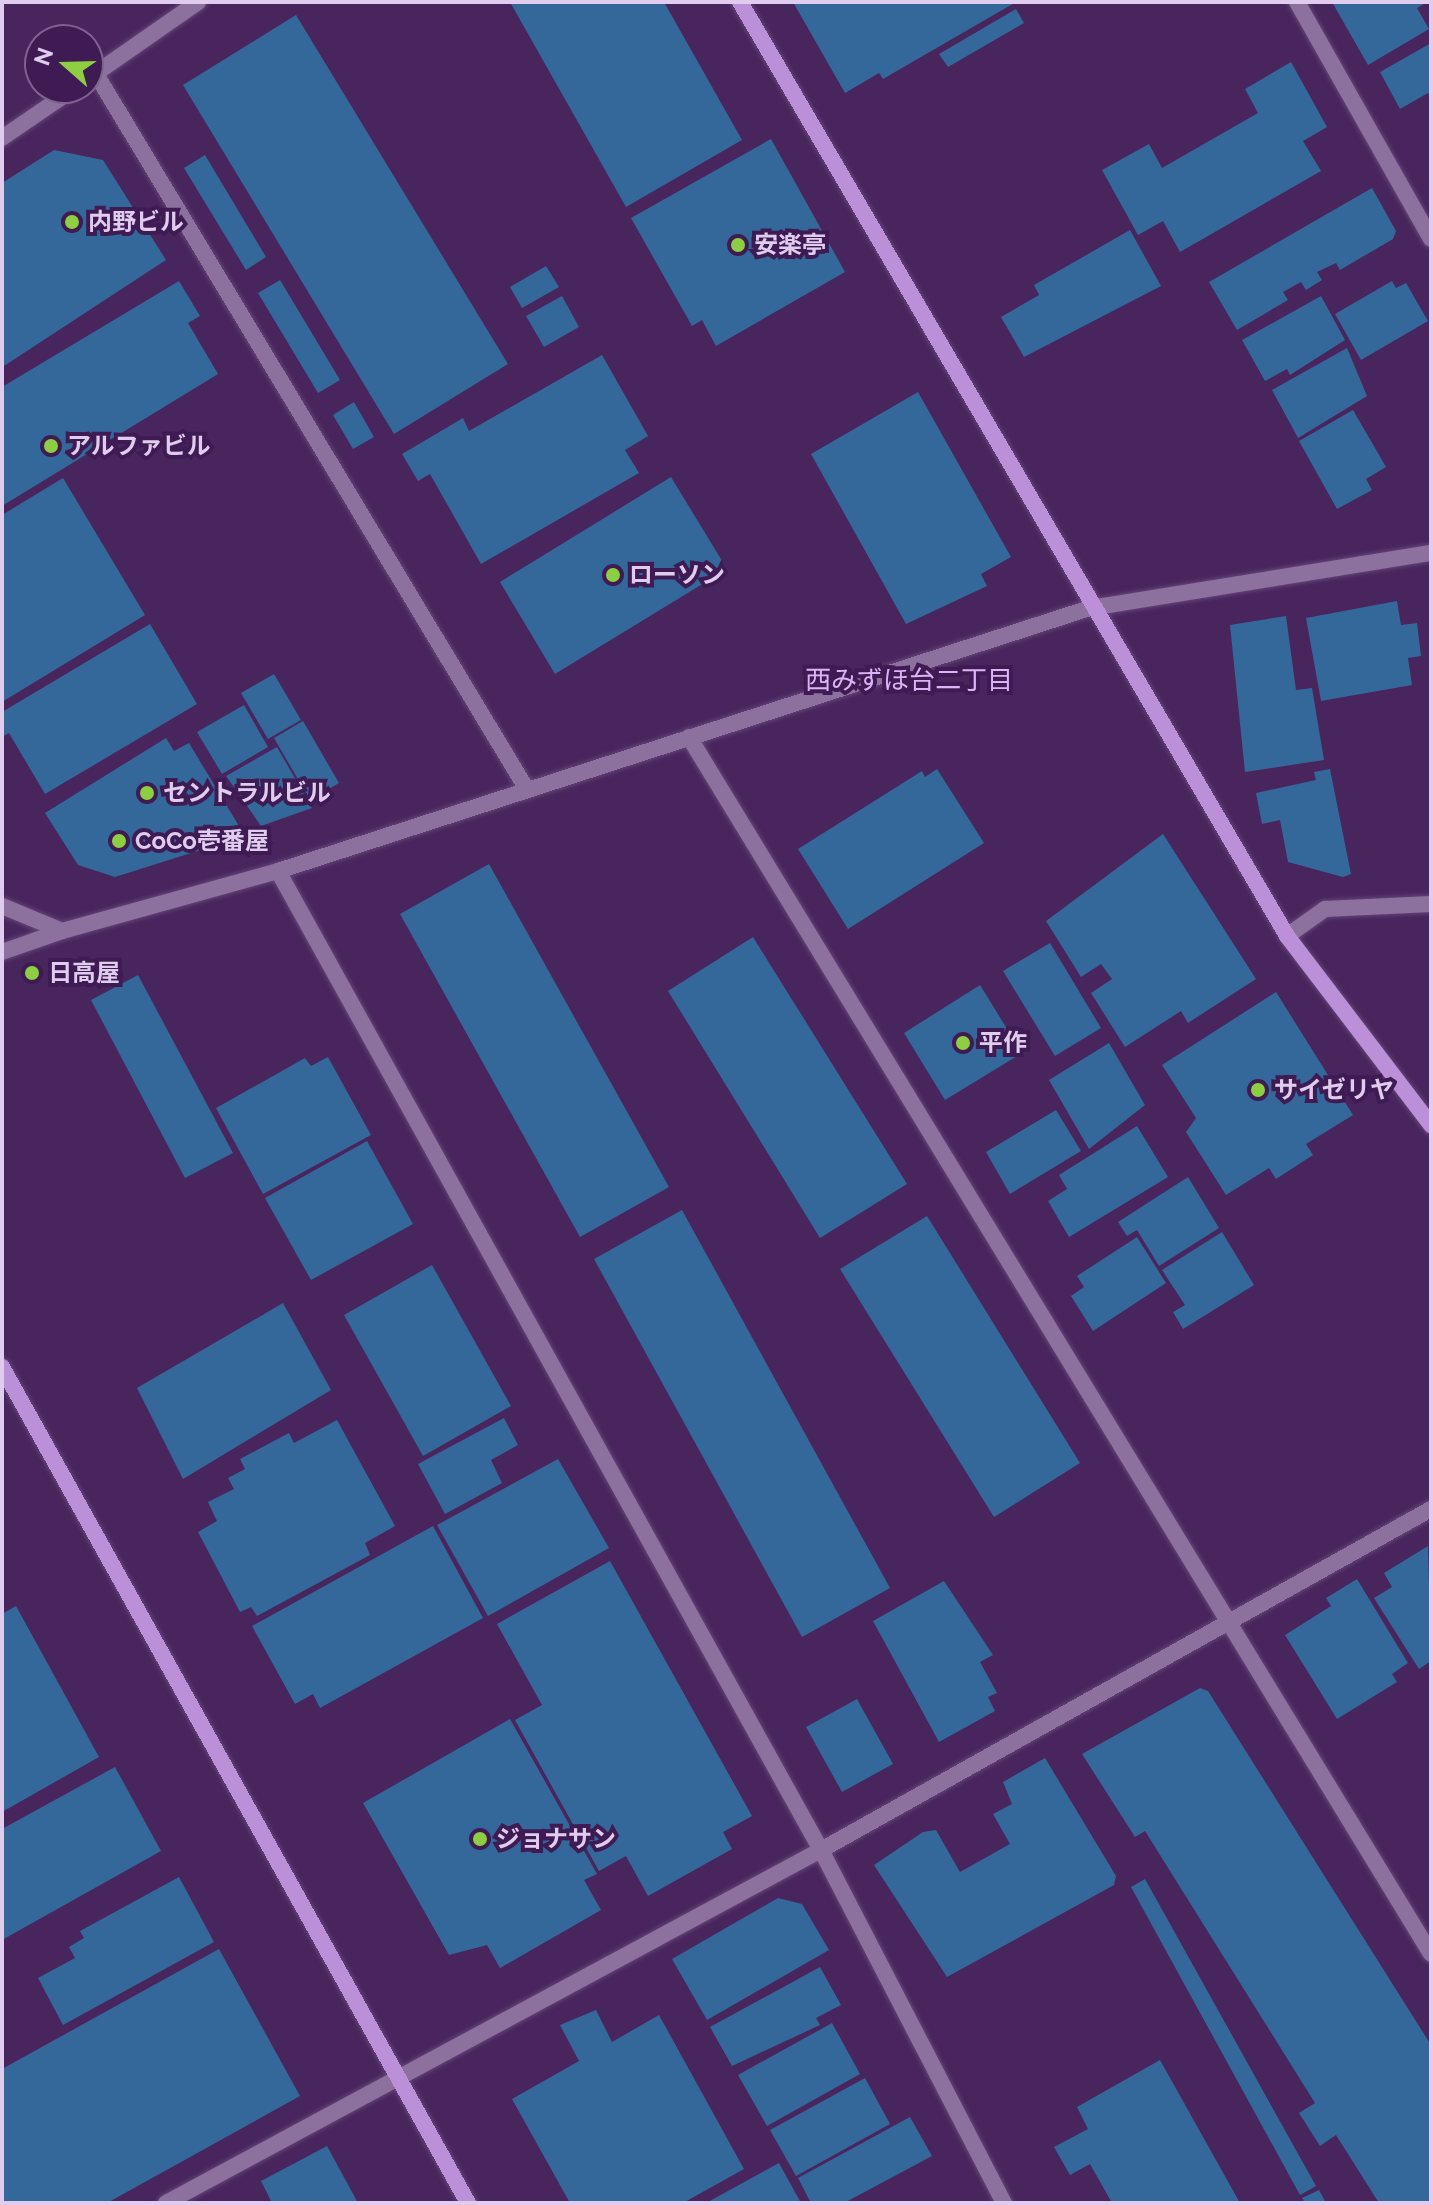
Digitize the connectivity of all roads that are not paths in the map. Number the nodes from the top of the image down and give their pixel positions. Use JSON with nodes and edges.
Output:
{"nodes":[{"id":1,"x":198,"y":2,"type":"edge"},
{"id":2,"x":740,"y":2,"type":"edge"},
{"id":3,"x":1297,"y":2,"type":"edge"},
{"id":4,"x":104,"y":69,"type":"edge"},
{"id":5,"x":104,"y":97,"type":"edge"},
{"id":6,"x":52,"y":104,"type":"edge"},
{"id":7,"x":2,"y":138,"type":"edge"},
{"id":8,"x":1431,"y":239,"type":"edge"},
{"id":9,"x":1431,"y":553,"type":"edge"},
{"id":10,"x":1090,"y":608,"type":"junction"},
{"id":11,"x":689,"y":737,"type":"junction"},
{"id":12,"x":526,"y":788,"type":"junction"},
{"id":13,"x":278,"y":871,"type":"junction"},
{"id":14,"x":1431,"y":904,"type":"edge"},
{"id":15,"x":2,"y":906,"type":"edge"},
{"id":16,"x":62,"y":931,"type":"junction"},
{"id":17,"x":1287,"y":936,"type":"junction"},
{"id":18,"x":2,"y":952,"type":"edge"},
{"id":19,"x":1431,"y":1125,"type":"edge"},
{"id":20,"x":2,"y":1367,"type":"edge"},
{"id":21,"x":1431,"y":1509,"type":"edge"},
{"id":22,"x":1232,"y":1623,"type":"junction"},
{"id":23,"x":821,"y":1850,"type":"junction"},
{"id":24,"x":1431,"y":1954,"type":"edge"},
{"id":25,"x":398,"y":2074,"type":"junction"},
{"id":26,"x":166,"y":2203,"type":"edge"},
{"id":27,"x":468,"y":2203,"type":"edge"},
{"id":28,"x":1004,"y":2203,"type":"edge"}],
"edges":[{"from":1,"to":4,"type":"street"},
{"from":2,"to":10,"type":"street"},
{"from":3,"to":8,"type":"street"},
{"from":5,"to":12,"type":"street"},
{"from":6,"to":7,"type":"street"},
{"from":9,"to":10,"type":"street"},
{"from":10,"to":11,"type":"street"},
{"from":10,"to":17,"type":"street"},
{"from":11,"to":12,"type":"street"},
{"from":11,"to":22,"type":"street"},
{"from":12,"to":13,"type":"street"},
{"from":13,"to":16,"type":"street"},
{"from":13,"to":23,"type":"street"},
{"from":14,"to":17,"type":"street"},
{"from":15,"to":16,"type":"street"},
{"from":16,"to":18,"type":"street"},
{"from":17,"to":19,"type":"street"},
{"from":20,"to":25,"type":"street"},
{"from":21,"to":22,"type":"street"},
{"from":22,"to":23,"type":"street"},
{"from":22,"to":24,"type":"street"},
{"from":23,"to":25,"type":"street"},
{"from":23,"to":28,"type":"street"},
{"from":25,"to":26,"type":"street"},
{"from":25,"to":27,"type":"street"}]}
